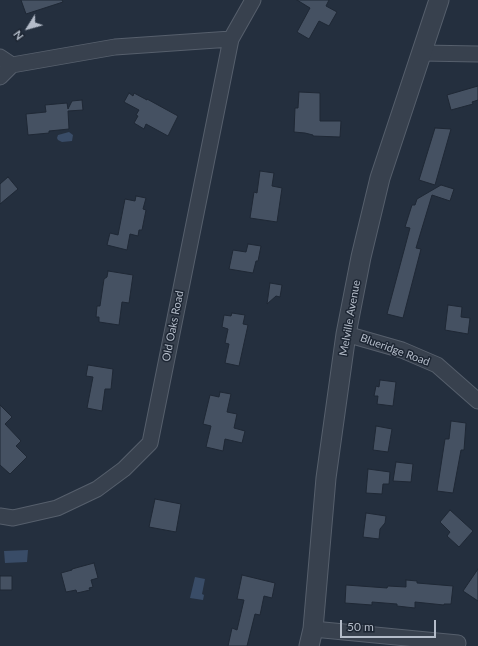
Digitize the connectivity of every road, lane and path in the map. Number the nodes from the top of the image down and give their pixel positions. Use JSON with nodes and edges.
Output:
{"nodes":[{"id":1,"x":253,"y":0,"type":"edge"},
{"id":2,"x":439,"y":0,"type":"edge"},
{"id":3,"x":232,"y":39,"type":"junction"},
{"id":4,"x":422,"y":53,"type":"junction"},
{"id":5,"x":478,"y":54,"type":"edge"},
{"id":6,"x":6,"y":61,"type":"edge"},
{"id":7,"x":0,"y":77,"type":"edge"},
{"id":8,"x":346,"y":334,"type":"junction"},
{"id":9,"x":478,"y":401,"type":"edge"},
{"id":10,"x":0,"y":516,"type":"edge"},
{"id":11,"x":311,"y":637,"type":"edge"},
{"id":12,"x":458,"y":643,"type":"dead end"}],
"edges":[{"from":1,"to":3,"type":"street","name":"Old Oaks Road"},
{"from":2,"to":4,"type":"street","name":"Melville Avenue"},
{"from":3,"to":6,"type":"street"},
{"from":3,"to":10,"type":"street","name":"Old Oaks Road"},
{"from":4,"to":5,"type":"street"},
{"from":4,"to":8,"type":"street","name":"Melville Avenue"},
{"from":6,"to":7,"type":"street"},
{"from":8,"to":9,"type":"street","name":"Blueridge Road"},
{"from":8,"to":11,"type":"street","name":"Melville Avenue"},
{"from":11,"to":12,"type":"street"}]}
